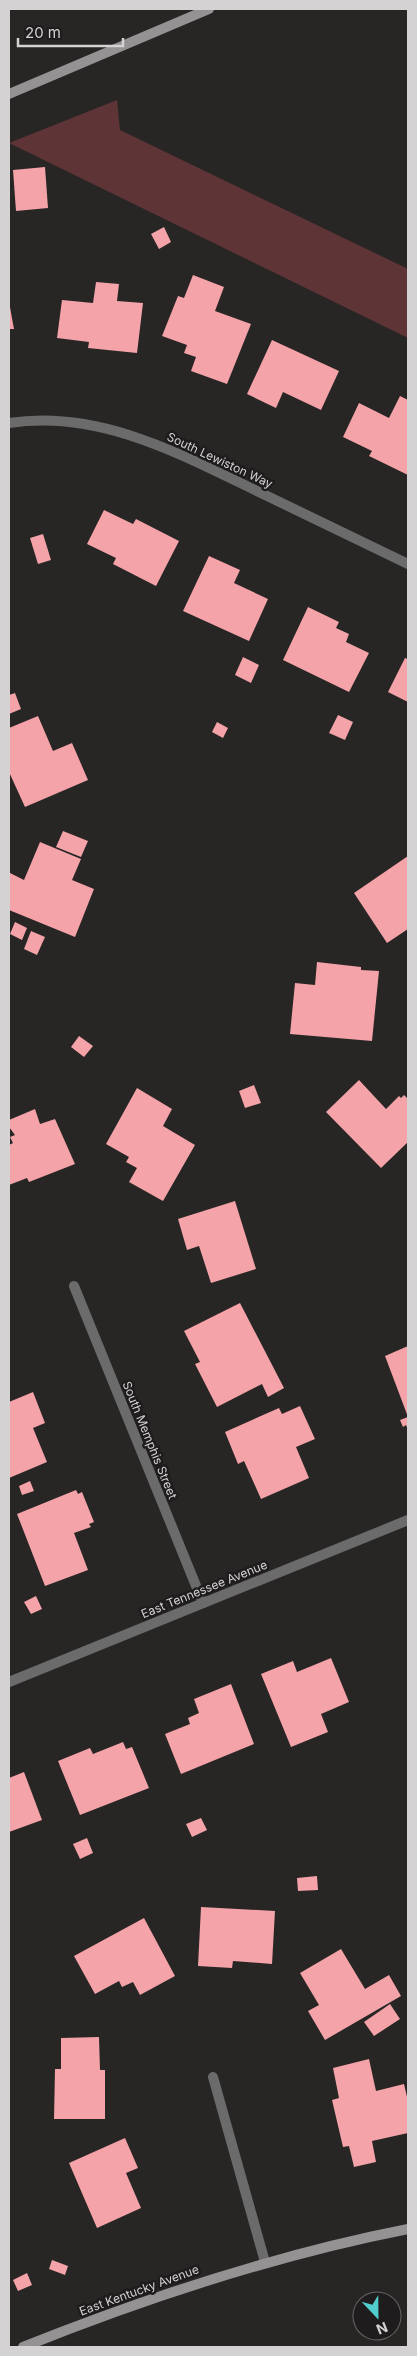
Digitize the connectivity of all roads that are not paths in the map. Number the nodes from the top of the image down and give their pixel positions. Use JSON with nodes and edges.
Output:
{"nodes":[{"id":1,"x":210,"y":9,"type":"edge"},
{"id":2,"x":9,"y":94,"type":"edge"},
{"id":3,"x":9,"y":423,"type":"edge"},
{"id":4,"x":408,"y":564,"type":"edge"},
{"id":5,"x":74,"y":1286,"type":"dead end"},
{"id":6,"x":408,"y":1520,"type":"edge"},
{"id":7,"x":203,"y":1603,"type":"junction"},
{"id":8,"x":9,"y":1682,"type":"edge"},
{"id":9,"x":213,"y":2077,"type":"dead end"},
{"id":10,"x":408,"y":2229,"type":"edge"},
{"id":11,"x":265,"y":2262,"type":"junction"},
{"id":12,"x":23,"y":2347,"type":"edge"}],
"edges":[{"from":1,"to":2,"type":"street"},
{"from":3,"to":4,"type":"street","name":"South Lewiston Way"},
{"from":5,"to":7,"type":"street","name":"South Memphis Street"},
{"from":6,"to":7,"type":"street","name":"East Tennessee Avenue"},
{"from":7,"to":8,"type":"street","name":"East Tennessee Avenue"},
{"from":9,"to":11,"type":"street"},
{"from":10,"to":11,"type":"street","name":"East Kentucky Avenue"},
{"from":11,"to":12,"type":"street","name":"East Kentucky Avenue"}]}
